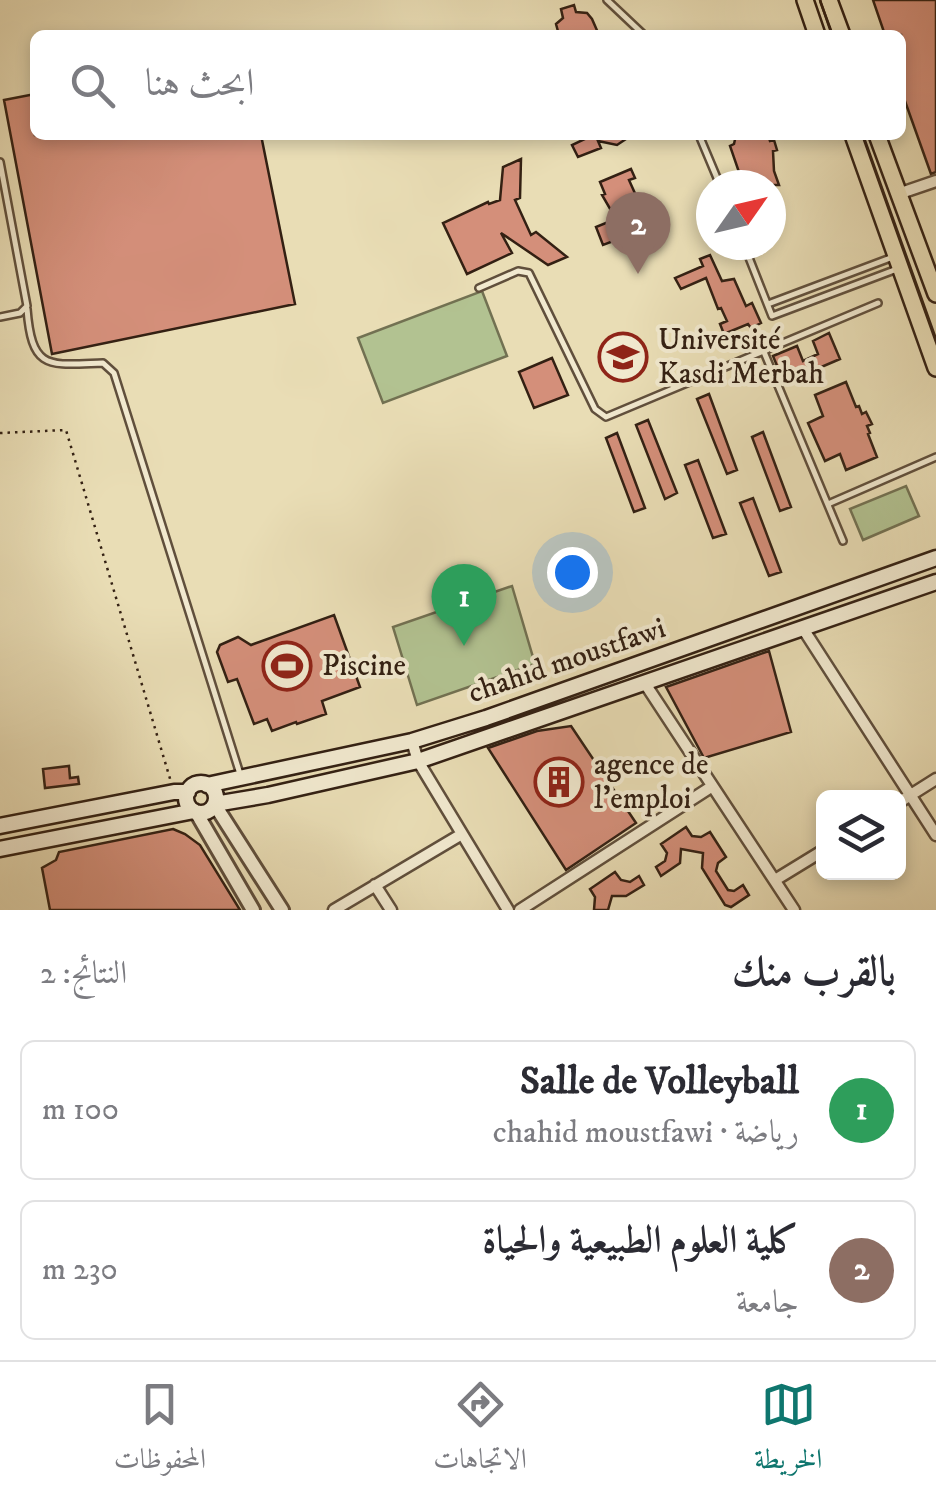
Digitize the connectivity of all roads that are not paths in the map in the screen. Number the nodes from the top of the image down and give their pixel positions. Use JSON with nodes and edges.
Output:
{"nodes":[{"id":1,"x":607,"y":0,"type":"edge"},
{"id":2,"x":804,"y":0,"type":"edge"},
{"id":3,"x":829,"y":0,"type":"edge"},
{"id":4,"x":639,"y":30,"type":"edge"},
{"id":5,"x":815,"y":30,"type":"edge"},
{"id":6,"x":840,"y":30,"type":"edge"},
{"id":7,"x":701,"y":140,"type":"edge"},
{"id":8,"x":855,"y":140,"type":"edge"},
{"id":9,"x":880,"y":140,"type":"edge"},
{"id":10,"x":0,"y":162,"type":"edge"},
{"id":11,"x":714,"y":170,"type":"edge"},
{"id":12,"x":936,"y":181,"type":"edge"},
{"id":13,"x":898,"y":194,"type":"junction"},
{"id":14,"x":750,"y":260,"type":"edge"},
{"id":15,"x":898,"y":262,"type":"junction"},
{"id":16,"x":479,"y":288,"type":"dead end"},
{"id":17,"x":936,"y":294,"type":"edge"},
{"id":18,"x":878,"y":303,"type":"dead end"},
{"id":19,"x":768,"y":304,"type":"junction"},
{"id":20,"x":26,"y":309,"type":"junction"},
{"id":21,"x":0,"y":317,"type":"edge"},
{"id":22,"x":764,"y":352,"type":"junction"},
{"id":23,"x":936,"y":368,"type":"edge"},
{"id":24,"x":936,"y":457,"type":"edge"},
{"id":25,"x":828,"y":504,"type":"junction"},
{"id":26,"x":842,"y":541,"type":"dead end"},
{"id":27,"x":936,"y":558,"type":"edge"},
{"id":28,"x":936,"y":582,"type":"edge"},
{"id":29,"x":802,"y":627,"type":"junction"},
{"id":30,"x":646,"y":685,"type":"junction"},
{"id":31,"x":412,"y":741,"type":"junction"},
{"id":32,"x":418,"y":762,"type":"junction"},
{"id":33,"x":241,"y":777,"type":"junction"},
{"id":34,"x":936,"y":779,"type":"edge"},
{"id":35,"x":208,"y":785,"type":"junction"},
{"id":36,"x":711,"y":788,"type":"junction"},
{"id":37,"x":181,"y":792,"type":"junction"},
{"id":38,"x":910,"y":795,"type":"junction"},
{"id":39,"x":906,"y":798,"type":"edge"},
{"id":40,"x":215,"y":804,"type":"junction"},
{"id":41,"x":195,"y":812,"type":"junction"},
{"id":42,"x":0,"y":826,"type":"edge"},
{"id":43,"x":462,"y":834,"type":"junction"},
{"id":44,"x":936,"y":835,"type":"edge"},
{"id":45,"x":0,"y":849,"type":"edge"},
{"id":46,"x":816,"y":855,"type":"edge"},
{"id":47,"x":776,"y":880,"type":"junction"},
{"id":48,"x":375,"y":886,"type":"junction"},
{"id":49,"x":252,"y":910,"type":"edge"},
{"id":50,"x":282,"y":910,"type":"edge"},
{"id":51,"x":334,"y":910,"type":"edge"},
{"id":52,"x":390,"y":910,"type":"edge"},
{"id":53,"x":508,"y":910,"type":"edge"},
{"id":54,"x":520,"y":910,"type":"edge"},
{"id":55,"x":794,"y":910,"type":"edge"}],
"edges":[{"from":1,"to":4,"type":"lane"},
{"from":2,"to":5,"type":"main road"},
{"from":3,"to":6,"type":"main road"},
{"from":7,"to":11,"type":"lane"},
{"from":8,"to":15,"type":"main road"},
{"from":9,"to":13,"type":"main road"},
{"from":10,"to":20,"type":"lane"},
{"from":12,"to":13,"type":"street"},
{"from":13,"to":17,"type":"main road"},
{"from":14,"to":19,"type":"lane"},
{"from":15,"to":19,"type":"lane"},
{"from":15,"to":19,"type":"lane"},
{"from":15,"to":23,"type":"main road"},
{"from":16,"to":22,"type":"lane"},
{"from":18,"to":22,"type":"lane"},
{"from":20,"to":21,"type":"lane"},
{"from":20,"to":33,"type":"lane"},
{"from":22,"to":25,"type":"lane"},
{"from":24,"to":25,"type":"lane"},
{"from":25,"to":26,"type":"lane"},
{"from":27,"to":31,"type":"main road","name":"chahid moustfawi"},
{"from":28,"to":29,"type":"main road","name":"chahid moustfawi"},
{"from":29,"to":30,"type":"main road","name":"chahid moustfawi"},
{"from":29,"to":38,"type":"street"},
{"from":30,"to":32,"type":"main road","name":"chahid moustfawi"},
{"from":30,"to":36,"type":"street"},
{"from":31,"to":32,"type":"street"},
{"from":31,"to":33,"type":"main road","name":"chahid moustfawi"},
{"from":32,"to":40,"type":"main road","name":"chahid moustfawi"},
{"from":32,"to":43,"type":"street"},
{"from":33,"to":35,"type":"main road","name":"chahid moustfawi"},
{"from":34,"to":38,"type":"street"},
{"from":35,"to":37,"type":"main road"},
{"from":35,"to":40,"type":"main road"},
{"from":36,"to":47,"type":"street"},
{"from":36,"to":54,"type":"street"},
{"from":37,"to":41,"type":"main road"},
{"from":37,"to":42,"type":"main road"},
{"from":38,"to":39,"type":"street"},
{"from":38,"to":44,"type":"street"},
{"from":40,"to":41,"type":"main road"},
{"from":40,"to":50,"type":"street"},
{"from":41,"to":45,"type":"main road"},
{"from":41,"to":49,"type":"street"},
{"from":43,"to":48,"type":"street"},
{"from":43,"to":53,"type":"street"},
{"from":46,"to":47,"type":"street"},
{"from":47,"to":55,"type":"street"},
{"from":48,"to":51,"type":"street"},
{"from":48,"to":52,"type":"street"}]}
